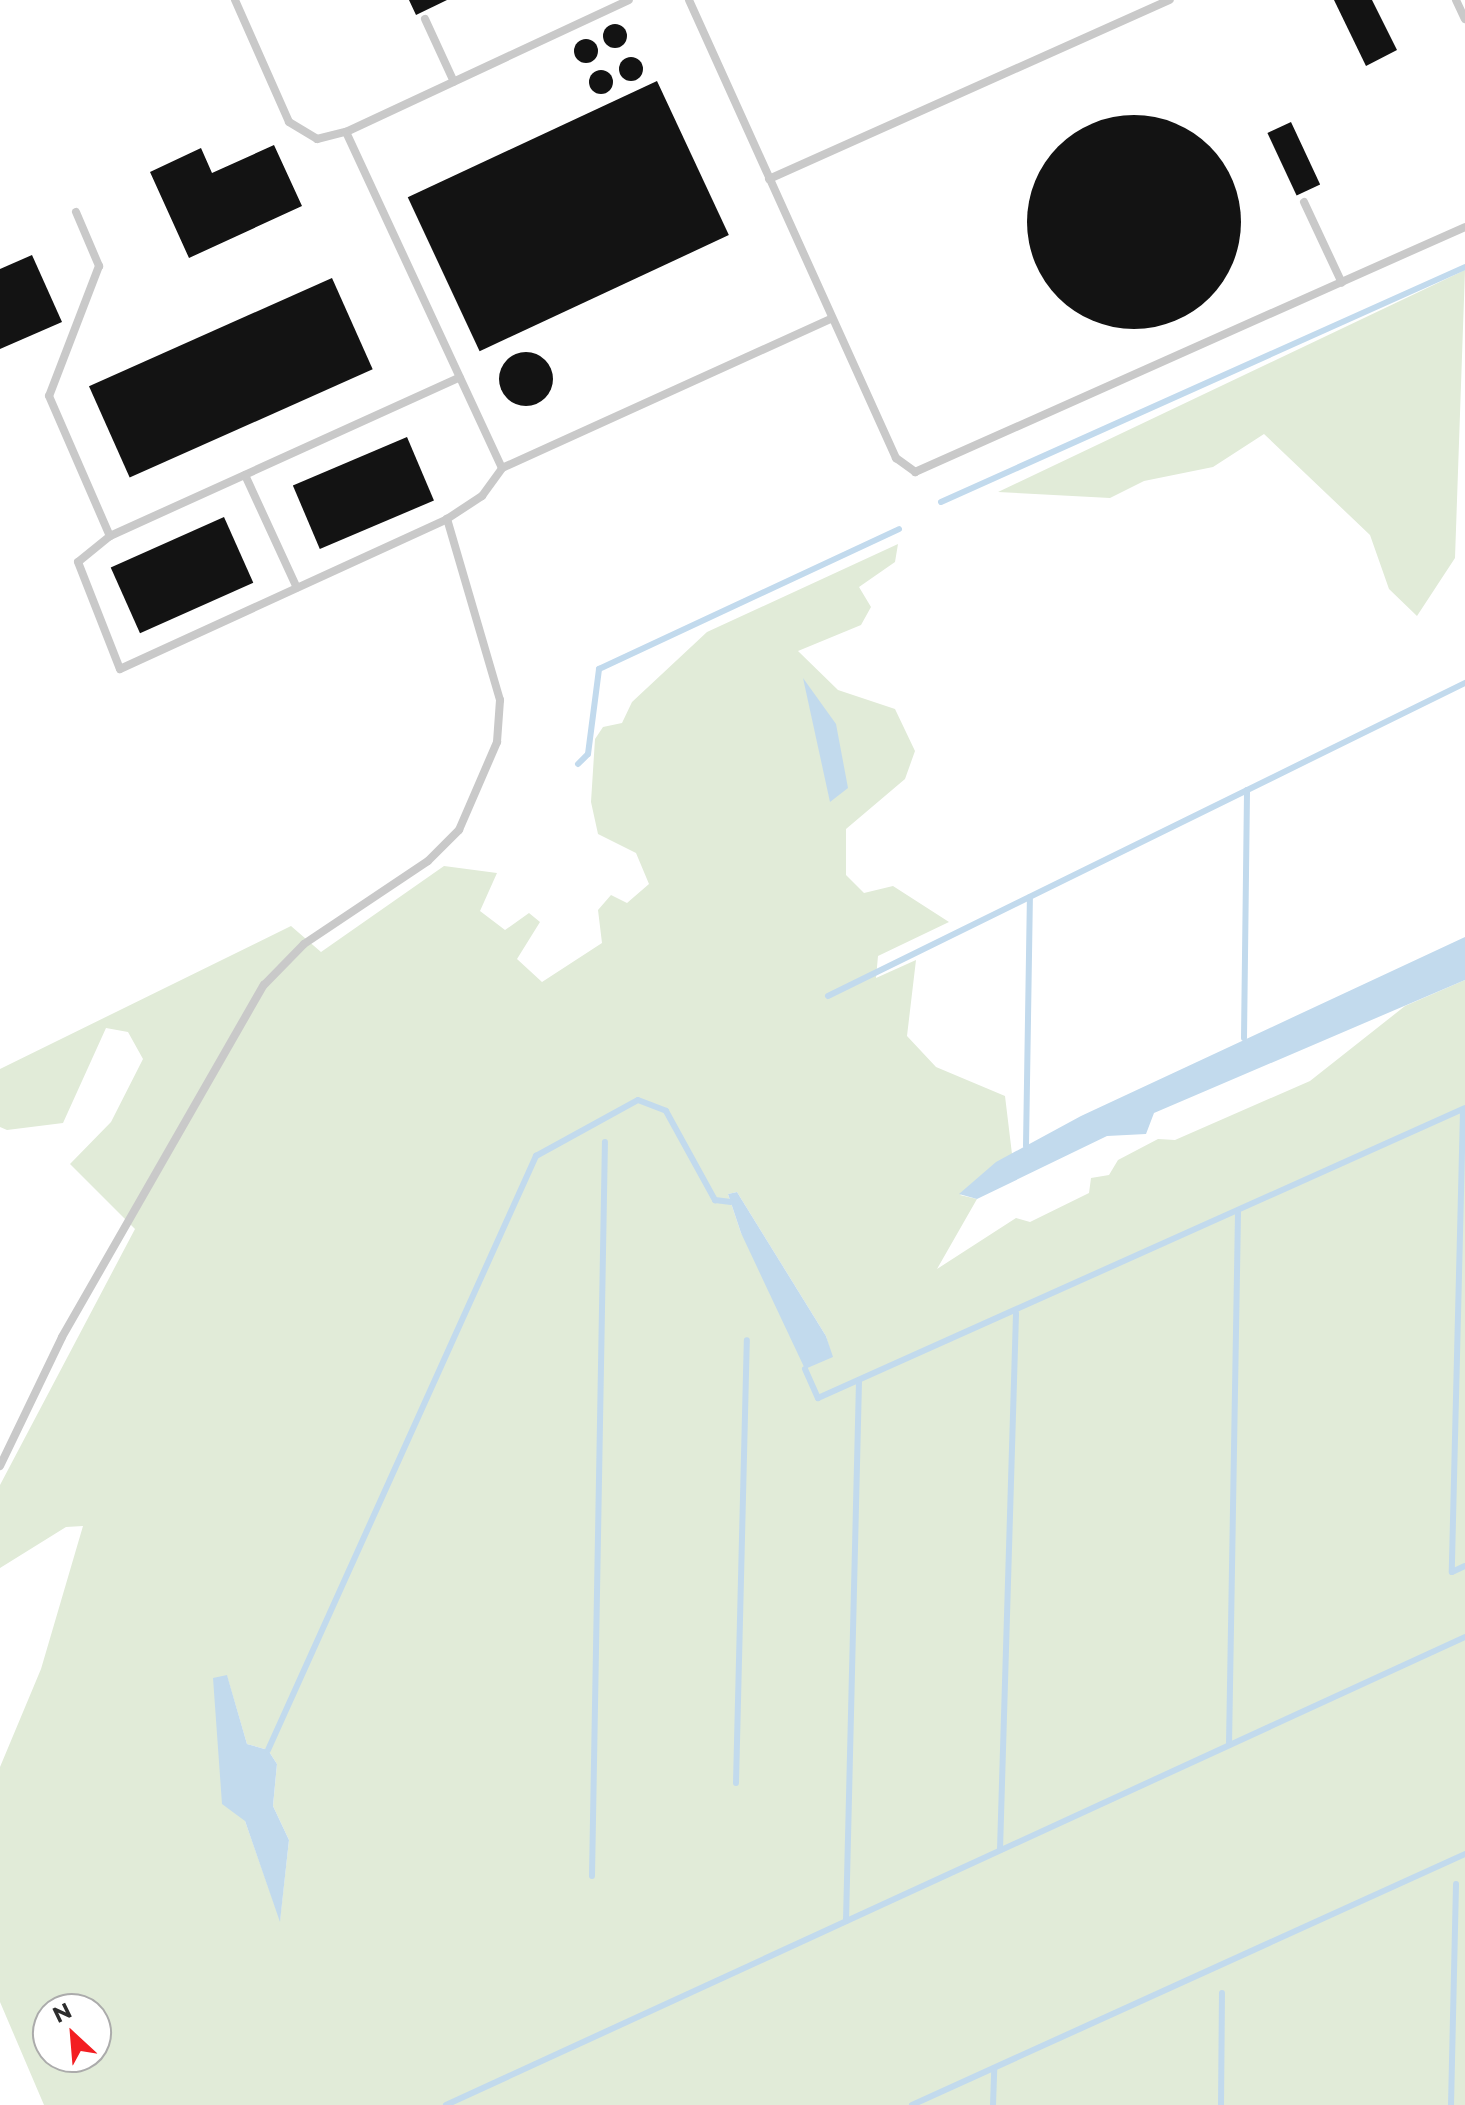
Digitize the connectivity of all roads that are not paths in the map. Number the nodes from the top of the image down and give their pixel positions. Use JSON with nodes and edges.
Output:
{"nodes":[{"id":1,"x":235,"y":0,"type":"edge"},
{"id":2,"x":629,"y":0,"type":"edge"},
{"id":3,"x":689,"y":0,"type":"edge"},
{"id":4,"x":1170,"y":0,"type":"edge"},
{"id":5,"x":1456,"y":0,"type":"edge"},
{"id":6,"x":425,"y":19,"type":"dead end"},
{"id":7,"x":1465,"y":19,"type":"edge"},
{"id":8,"x":454,"y":82,"type":"junction"},
{"id":9,"x":346,"y":132,"type":"junction"},
{"id":10,"x":769,"y":179,"type":"junction"},
{"id":11,"x":1304,"y":202,"type":"dead end"},
{"id":12,"x":76,"y":212,"type":"dead end"},
{"id":13,"x":1465,"y":227,"type":"edge"},
{"id":14,"x":1342,"y":283,"type":"junction"},
{"id":15,"x":831,"y":319,"type":"junction"},
{"id":16,"x":460,"y":377,"type":"junction"},
{"id":17,"x":502,"y":468,"type":"junction"},
{"id":18,"x":245,"y":475,"type":"junction"},
{"id":19,"x":447,"y":519,"type":"junction"},
{"id":20,"x":110,"y":536,"type":"junction"},
{"id":21,"x":297,"y":588,"type":"junction"},
{"id":22,"x":0,"y":1466,"type":"edge"}],
"edges":[{"from":1,"to":9,"type":"lane"},
{"from":2,"to":8,"type":"lane"},
{"from":3,"to":10,"type":"lane"},
{"from":4,"to":10,"type":"lane"},
{"from":5,"to":7,"type":"lane"},
{"from":6,"to":8,"type":"lane"},
{"from":8,"to":9,"type":"lane"},
{"from":9,"to":16,"type":"lane"},
{"from":10,"to":15,"type":"lane"},
{"from":11,"to":14,"type":"lane"},
{"from":12,"to":20,"type":"lane"},
{"from":13,"to":14,"type":"lane"},
{"from":14,"to":15,"type":"lane"},
{"from":15,"to":17,"type":"lane"},
{"from":16,"to":17,"type":"lane"},
{"from":16,"to":18,"type":"lane"},
{"from":17,"to":19,"type":"lane"},
{"from":18,"to":20,"type":"lane"},
{"from":18,"to":21,"type":"lane"},
{"from":19,"to":21,"type":"lane"},
{"from":19,"to":22,"type":"lane"},
{"from":20,"to":21,"type":"lane"}]}
